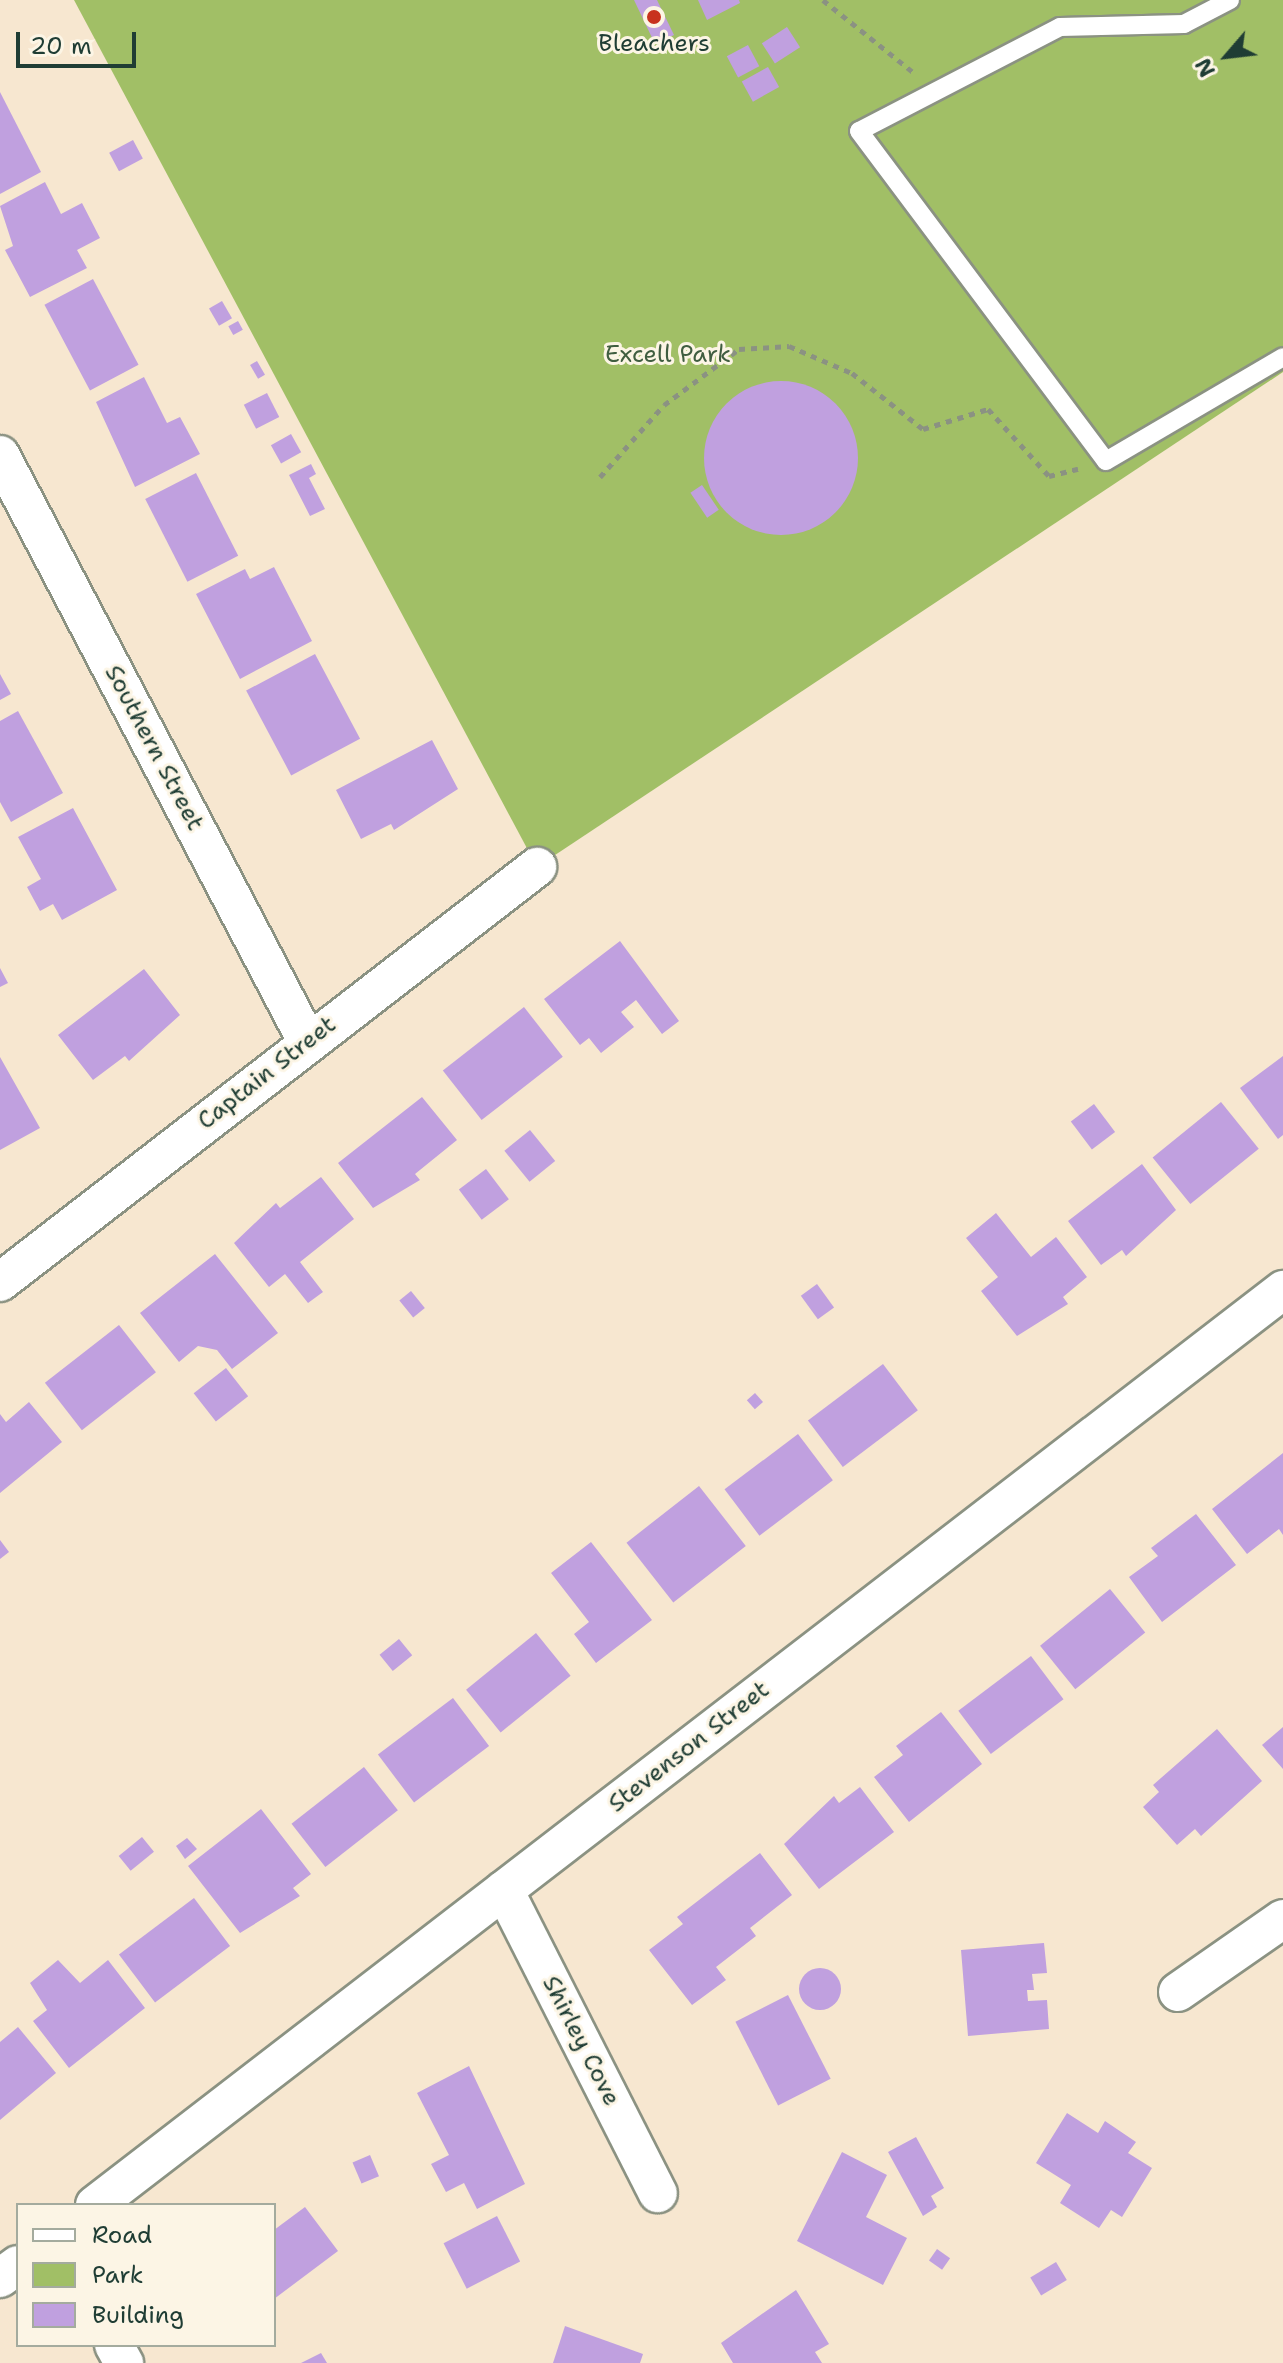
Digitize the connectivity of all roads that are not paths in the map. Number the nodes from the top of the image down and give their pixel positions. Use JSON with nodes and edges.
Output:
{"nodes":[{"id":1,"x":1230,"y":0,"type":"edge"},
{"id":2,"x":1283,"y":357,"type":"edge"},
{"id":3,"x":0,"y":455,"type":"edge"},
{"id":4,"x":537,"y":867,"type":"dead end"},
{"id":5,"x":307,"y":1041,"type":"junction"},
{"id":6,"x":0,"y":1282,"type":"edge"},
{"id":7,"x":1283,"y":1290,"type":"edge"},
{"id":8,"x":504,"y":1890,"type":"junction"},
{"id":9,"x":1283,"y":1919,"type":"edge"},
{"id":10,"x":1178,"y":1992,"type":"dead end"},
{"id":11,"x":658,"y":2193,"type":"dead end"},
{"id":12,"x":98,"y":2203,"type":"edge"}],
"edges":[{"from":1,"to":2,"type":"lane"},
{"from":3,"to":5,"type":"street","name":"Southern Street"},
{"from":4,"to":5,"type":"street","name":"Captain Street"},
{"from":5,"to":6,"type":"street","name":"Captain Street"},
{"from":7,"to":8,"type":"street","name":"Stevenson Street"},
{"from":8,"to":11,"type":"street","name":"Shirley Cove"},
{"from":8,"to":12,"type":"street","name":"Stevenson Street"},
{"from":9,"to":10,"type":"street"}]}
